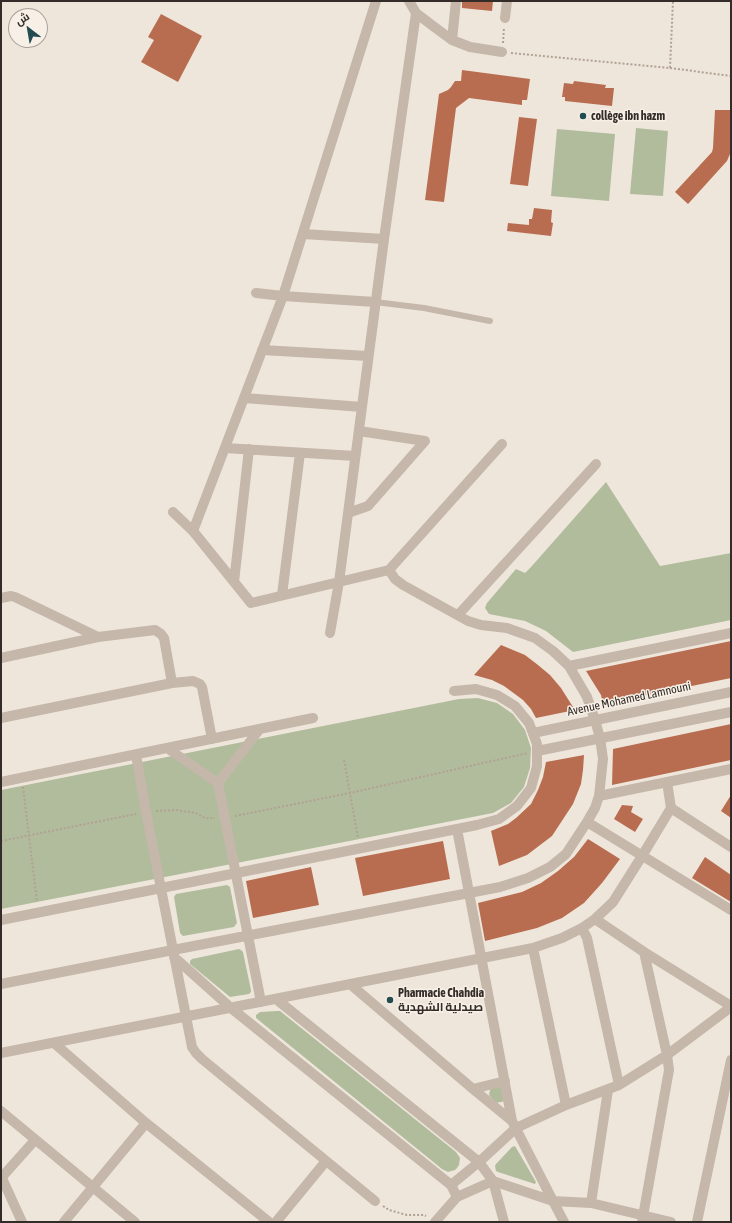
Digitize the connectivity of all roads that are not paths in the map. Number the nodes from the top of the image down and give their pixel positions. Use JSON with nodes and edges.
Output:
{"nodes":[{"id":1,"x":376,"y":1,"type":"edge"},
{"id":2,"x":409,"y":1,"type":"edge"},
{"id":3,"x":456,"y":1,"type":"edge"},
{"id":4,"x":507,"y":1,"type":"edge"},
{"id":5,"x":416,"y":13,"type":"junction"},
{"id":6,"x":505,"y":18,"type":"road end"},
{"id":7,"x":452,"y":40,"type":"junction"},
{"id":8,"x":502,"y":52,"type":"road end"},
{"id":9,"x":303,"y":234,"type":"junction"},
{"id":10,"x":384,"y":239,"type":"junction"},
{"id":11,"x":256,"y":293,"type":"dead end"},
{"id":12,"x":283,"y":296,"type":"junction"},
{"id":13,"x":375,"y":302,"type":"junction"},
{"id":14,"x":490,"y":321,"type":"dead end"},
{"id":15,"x":262,"y":350,"type":"junction"},
{"id":16,"x":368,"y":356,"type":"junction"},
{"id":17,"x":244,"y":398,"type":"junction"},
{"id":18,"x":362,"y":406,"type":"junction"},
{"id":19,"x":358,"y":431,"type":"junction"},
{"id":20,"x":502,"y":444,"type":"dead end"},
{"id":21,"x":225,"y":448,"type":"junction"},
{"id":22,"x":249,"y":449,"type":"junction"},
{"id":23,"x":300,"y":453,"type":"junction"},
{"id":24,"x":355,"y":456,"type":"junction"},
{"id":25,"x":596,"y":464,"type":"dead end"},
{"id":26,"x":173,"y":512,"type":"dead end"},
{"id":27,"x":348,"y":513,"type":"junction"},
{"id":28,"x":193,"y":531,"type":"junction"},
{"id":29,"x":388,"y":570,"type":"junction"},
{"id":30,"x":234,"y":582,"type":"junction"},
{"id":31,"x":339,"y":582,"type":"junction"},
{"id":32,"x":282,"y":596,"type":"junction"},
{"id":33,"x":1,"y":598,"type":"edge"},
{"id":34,"x":458,"y":615,"type":"junction"},
{"id":35,"x":330,"y":633,"type":"dead end"},
{"id":36,"x":731,"y":633,"type":"edge"},
{"id":37,"x":98,"y":637,"type":"junction"},
{"id":38,"x":1,"y":658,"type":"edge"},
{"id":39,"x":569,"y":666,"type":"junction"},
{"id":40,"x":172,"y":683,"type":"junction"},
{"id":41,"x":454,"y":691,"type":"dead end"},
{"id":42,"x":731,"y":692,"type":"edge"},
{"id":43,"x":731,"y":712,"type":"edge"},
{"id":44,"x":1,"y":718,"type":"edge"},
{"id":45,"x":314,"y":718,"type":"dead end"},
{"id":46,"x":595,"y":720,"type":"junction"},
{"id":47,"x":258,"y":730,"type":"junction"},
{"id":48,"x":533,"y":733,"type":"junction"},
{"id":49,"x":600,"y":738,"type":"junction"},
{"id":50,"x":212,"y":739,"type":"junction"},
{"id":51,"x":167,"y":748,"type":"junction"},
{"id":52,"x":537,"y":751,"type":"junction"},
{"id":53,"x":136,"y":755,"type":"junction"},
{"id":54,"x":731,"y":769,"type":"edge"},
{"id":55,"x":1,"y":782,"type":"edge"},
{"id":56,"x":667,"y":782,"type":"junction"},
{"id":57,"x":218,"y":783,"type":"junction"},
{"id":58,"x":600,"y":796,"type":"junction"},
{"id":59,"x":671,"y":808,"type":"junction"},
{"id":60,"x":587,"y":822,"type":"junction"},
{"id":61,"x":457,"y":829,"type":"junction"},
{"id":62,"x":731,"y":846,"type":"edge"},
{"id":63,"x":642,"y":856,"type":"junction"},
{"id":64,"x":236,"y":873,"type":"junction"},
{"id":65,"x":161,"y":889,"type":"junction"},
{"id":66,"x":470,"y":893,"type":"junction"},
{"id":67,"x":731,"y":910,"type":"edge"},
{"id":68,"x":595,"y":919,"type":"junction"},
{"id":69,"x":1,"y":920,"type":"edge"},
{"id":70,"x":582,"y":928,"type":"junction"},
{"id":71,"x":248,"y":936,"type":"junction"},
{"id":72,"x":533,"y":948,"type":"junction"},
{"id":73,"x":644,"y":952,"type":"junction"},
{"id":74,"x":174,"y":953,"type":"junction"},
{"id":75,"x":481,"y":958,"type":"junction"},
{"id":76,"x":1,"y":984,"type":"edge"},
{"id":77,"x":350,"y":984,"type":"junction"},
{"id":78,"x":276,"y":999,"type":"junction"},
{"id":79,"x":261,"y":1002,"type":"junction"},
{"id":80,"x":731,"y":1006,"type":"edge"},
{"id":81,"x":231,"y":1008,"type":"junction"},
{"id":82,"x":186,"y":1016,"type":"junction"},
{"id":83,"x":54,"y":1043,"type":"junction"},
{"id":84,"x":1,"y":1053,"type":"edge"},
{"id":85,"x":667,"y":1055,"type":"junction"},
{"id":86,"x":731,"y":1060,"type":"edge"},
{"id":87,"x":505,"y":1081,"type":"junction"},
{"id":88,"x":619,"y":1085,"type":"junction"},
{"id":89,"x":472,"y":1089,"type":"junction"},
{"id":90,"x":608,"y":1090,"type":"junction"},
{"id":91,"x":566,"y":1105,"type":"junction"},
{"id":92,"x":1,"y":1111,"type":"edge"},
{"id":93,"x":146,"y":1123,"type":"junction"},
{"id":94,"x":514,"y":1124,"type":"junction"},
{"id":95,"x":35,"y":1140,"type":"junction"},
{"id":96,"x":326,"y":1160,"type":"junction"},
{"id":97,"x":479,"y":1162,"type":"junction"},
{"id":98,"x":1,"y":1177,"type":"edge"},
{"id":99,"x":493,"y":1180,"type":"junction"},
{"id":100,"x":451,"y":1185,"type":"junction"},
{"id":101,"x":92,"y":1187,"type":"junction"},
{"id":102,"x":456,"y":1197,"type":"junction"},
{"id":103,"x":375,"y":1201,"type":"road end"},
{"id":104,"x":553,"y":1202,"type":"junction"},
{"id":105,"x":591,"y":1203,"type":"junction"},
{"id":106,"x":643,"y":1219,"type":"edge"},
{"id":107,"x":22,"y":1222,"type":"edge"},
{"id":108,"x":64,"y":1222,"type":"edge"},
{"id":109,"x":135,"y":1222,"type":"edge"},
{"id":110,"x":269,"y":1222,"type":"edge"},
{"id":111,"x":276,"y":1222,"type":"edge"},
{"id":112,"x":436,"y":1222,"type":"edge"},
{"id":113,"x":504,"y":1222,"type":"edge"},
{"id":114,"x":564,"y":1222,"type":"edge"},
{"id":115,"x":671,"y":1222,"type":"edge"},
{"id":116,"x":698,"y":1222,"type":"edge"}],
"edges":[{"from":1,"to":9,"type":"street"},
{"from":2,"to":5,"type":"street"},
{"from":3,"to":7,"type":"street"},
{"from":4,"to":6,"type":"street"},
{"from":5,"to":7,"type":"street"},
{"from":5,"to":10,"type":"street"},
{"from":7,"to":8,"type":"street"},
{"from":9,"to":10,"type":"street"},
{"from":9,"to":12,"type":"street"},
{"from":10,"to":13,"type":"street"},
{"from":11,"to":12,"type":"street"},
{"from":12,"to":13,"type":"street"},
{"from":12,"to":15,"type":"street"},
{"from":13,"to":14,"type":"lane"},
{"from":13,"to":16,"type":"street"},
{"from":15,"to":16,"type":"street"},
{"from":15,"to":17,"type":"street"},
{"from":16,"to":18,"type":"street"},
{"from":17,"to":18,"type":"street"},
{"from":17,"to":21,"type":"street"},
{"from":18,"to":19,"type":"street"},
{"from":19,"to":24,"type":"street"},
{"from":19,"to":27,"type":"street"},
{"from":20,"to":29,"type":"street"},
{"from":21,"to":22,"type":"street"},
{"from":21,"to":28,"type":"street"},
{"from":22,"to":23,"type":"street"},
{"from":22,"to":30,"type":"street"},
{"from":23,"to":24,"type":"street"},
{"from":23,"to":32,"type":"street"},
{"from":24,"to":27,"type":"street"},
{"from":25,"to":34,"type":"street"},
{"from":26,"to":28,"type":"street"},
{"from":27,"to":31,"type":"street"},
{"from":28,"to":30,"type":"street"},
{"from":29,"to":31,"type":"street"},
{"from":29,"to":34,"type":"street"},
{"from":30,"to":32,"type":"street"},
{"from":31,"to":32,"type":"street"},
{"from":31,"to":35,"type":"street"},
{"from":33,"to":37,"type":"street"},
{"from":34,"to":39,"type":"street"},
{"from":36,"to":39,"type":"street"},
{"from":37,"to":38,"type":"street"},
{"from":37,"to":40,"type":"street"},
{"from":39,"to":46,"type":"street"},
{"from":40,"to":44,"type":"street"},
{"from":40,"to":50,"type":"street"},
{"from":41,"to":48,"type":"street"},
{"from":42,"to":46,"type":"street","name":"Avenue Mohamed Lamnouni"},
{"from":43,"to":49,"type":"street"},
{"from":45,"to":47,"type":"street"},
{"from":46,"to":48,"type":"street","name":"Avenue Mohamed Lamnouni"},
{"from":46,"to":49,"type":"street"},
{"from":47,"to":50,"type":"street"},
{"from":47,"to":57,"type":"street"},
{"from":48,"to":52,"type":"street"},
{"from":49,"to":52,"type":"street"},
{"from":49,"to":58,"type":"street"},
{"from":50,"to":51,"type":"street"},
{"from":51,"to":53,"type":"street"},
{"from":51,"to":57,"type":"street"},
{"from":52,"to":61,"type":"street"},
{"from":53,"to":55,"type":"street"},
{"from":53,"to":65,"type":"street"},
{"from":54,"to":56,"type":"street"},
{"from":56,"to":58,"type":"street"},
{"from":56,"to":59,"type":"street"},
{"from":57,"to":64,"type":"street"},
{"from":58,"to":60,"type":"street"},
{"from":59,"to":62,"type":"street"},
{"from":59,"to":63,"type":"street"},
{"from":60,"to":63,"type":"street"},
{"from":60,"to":66,"type":"street"},
{"from":61,"to":64,"type":"street"},
{"from":61,"to":66,"type":"street"},
{"from":63,"to":67,"type":"street"},
{"from":63,"to":68,"type":"street"},
{"from":64,"to":65,"type":"street"},
{"from":64,"to":71,"type":"street"},
{"from":65,"to":69,"type":"street"},
{"from":65,"to":74,"type":"street"},
{"from":66,"to":71,"type":"street"},
{"from":66,"to":75,"type":"street"},
{"from":68,"to":70,"type":"street"},
{"from":68,"to":73,"type":"street"},
{"from":70,"to":72,"type":"street"},
{"from":70,"to":88,"type":"street"},
{"from":71,"to":74,"type":"street"},
{"from":71,"to":79,"type":"street"},
{"from":72,"to":75,"type":"street"},
{"from":72,"to":91,"type":"street"},
{"from":73,"to":80,"type":"street"},
{"from":73,"to":85,"type":"street"},
{"from":74,"to":76,"type":"street"},
{"from":74,"to":81,"type":"street"},
{"from":74,"to":82,"type":"street"},
{"from":75,"to":77,"type":"street"},
{"from":75,"to":87,"type":"street"},
{"from":77,"to":78,"type":"street"},
{"from":77,"to":89,"type":"street"},
{"from":78,"to":79,"type":"street"},
{"from":78,"to":97,"type":"street"},
{"from":79,"to":81,"type":"street"},
{"from":80,"to":85,"type":"street"},
{"from":81,"to":82,"type":"street"},
{"from":81,"to":100,"type":"street"},
{"from":82,"to":83,"type":"street"},
{"from":82,"to":96,"type":"street"},
{"from":83,"to":84,"type":"street"},
{"from":83,"to":93,"type":"street"},
{"from":85,"to":88,"type":"street"},
{"from":85,"to":106,"type":"street"},
{"from":86,"to":116,"type":"street"},
{"from":87,"to":89,"type":"street"},
{"from":87,"to":94,"type":"street"},
{"from":88,"to":90,"type":"street"},
{"from":89,"to":94,"type":"street"},
{"from":90,"to":91,"type":"street"},
{"from":90,"to":105,"type":"street"},
{"from":91,"to":94,"type":"street"},
{"from":92,"to":95,"type":"street"},
{"from":93,"to":101,"type":"street"},
{"from":93,"to":110,"type":"street"},
{"from":94,"to":97,"type":"street"},
{"from":94,"to":104,"type":"street"},
{"from":95,"to":98,"type":"street"},
{"from":95,"to":101,"type":"street"},
{"from":96,"to":103,"type":"street"},
{"from":96,"to":111,"type":"street"},
{"from":97,"to":99,"type":"street"},
{"from":97,"to":100,"type":"street"},
{"from":98,"to":107,"type":"street"},
{"from":99,"to":102,"type":"street"},
{"from":99,"to":104,"type":"street"},
{"from":99,"to":113,"type":"street"},
{"from":100,"to":102,"type":"street"},
{"from":101,"to":108,"type":"street"},
{"from":101,"to":109,"type":"street"},
{"from":102,"to":112,"type":"street"},
{"from":104,"to":105,"type":"street"},
{"from":104,"to":114,"type":"street"},
{"from":105,"to":106,"type":"street"},
{"from":106,"to":115,"type":"street"}]}
